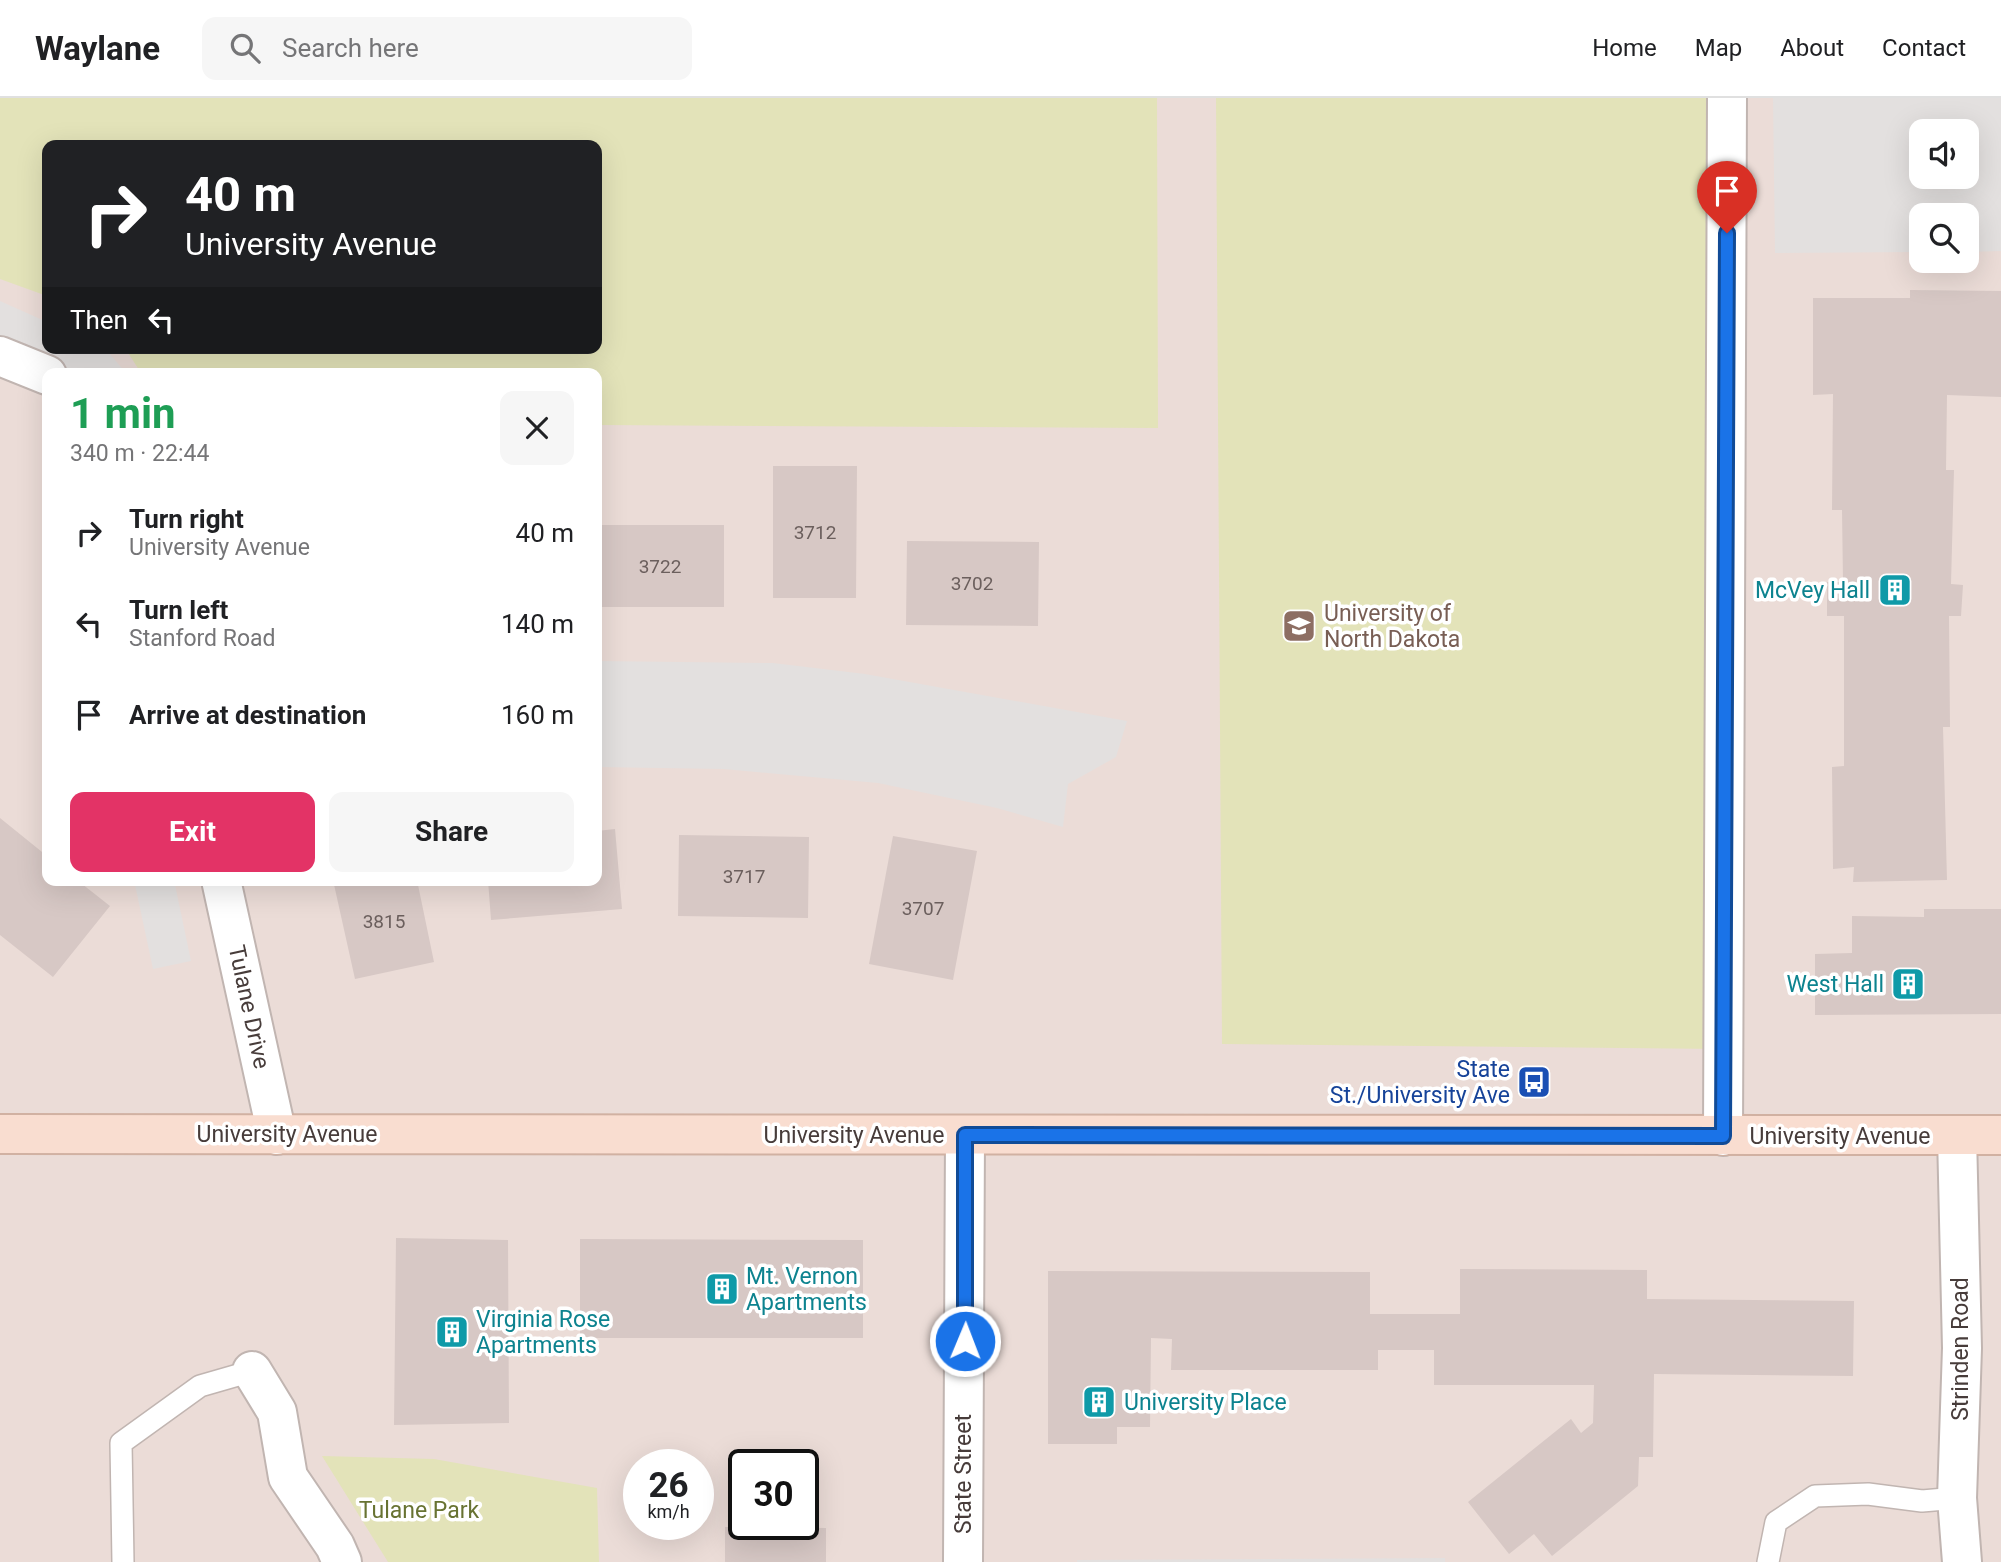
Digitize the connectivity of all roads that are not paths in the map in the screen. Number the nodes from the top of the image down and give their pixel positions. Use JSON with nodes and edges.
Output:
{"nodes":[{"id":1,"x":1727,"y":98,"type":"edge"},
{"id":2,"x":0,"y":356,"type":"edge"},
{"id":3,"x":42,"y":373,"type":"edge"},
{"id":4,"x":222,"y":886,"type":"edge"},
{"id":5,"x":0,"y":1134,"type":"edge"},
{"id":6,"x":277,"y":1135,"type":"junction"},
{"id":7,"x":965,"y":1135,"type":"junction"},
{"id":8,"x":1957,"y":1135,"type":"junction"},
{"id":9,"x":2001,"y":1135,"type":"edge"},
{"id":10,"x":1723,"y":1136,"type":"junction"},
{"id":11,"x":252,"y":1371,"type":"joint"},
{"id":12,"x":1956,"y":1498,"type":"junction"},
{"id":13,"x":122,"y":1562,"type":"edge"},
{"id":14,"x":342,"y":1562,"type":"edge"},
{"id":15,"x":963,"y":1562,"type":"edge"},
{"id":16,"x":1768,"y":1562,"type":"edge"},
{"id":17,"x":1962,"y":1562,"type":"edge"}],
"edges":[{"from":1,"to":10,"type":"street"},
{"from":2,"to":3,"type":"street"},
{"from":4,"to":6,"type":"street","name":"Tulane Drive"},
{"from":5,"to":6,"type":"street","name":"University Avenue"},
{"from":6,"to":7,"type":"street","name":"University Avenue"},
{"from":7,"to":10,"type":"street","name":"University Avenue"},
{"from":7,"to":15,"type":"street","name":"State Street"},
{"from":8,"to":9,"type":"street","name":"University Avenue"},
{"from":8,"to":10,"type":"street","name":"University Avenue"},
{"from":8,"to":12,"type":"street","name":"Strinden Road"},
{"from":11,"to":13,"type":"lane"},
{"from":11,"to":14,"type":"street"},
{"from":12,"to":16,"type":"lane"},
{"from":12,"to":17,"type":"street","name":"Strinden Road"}]}
